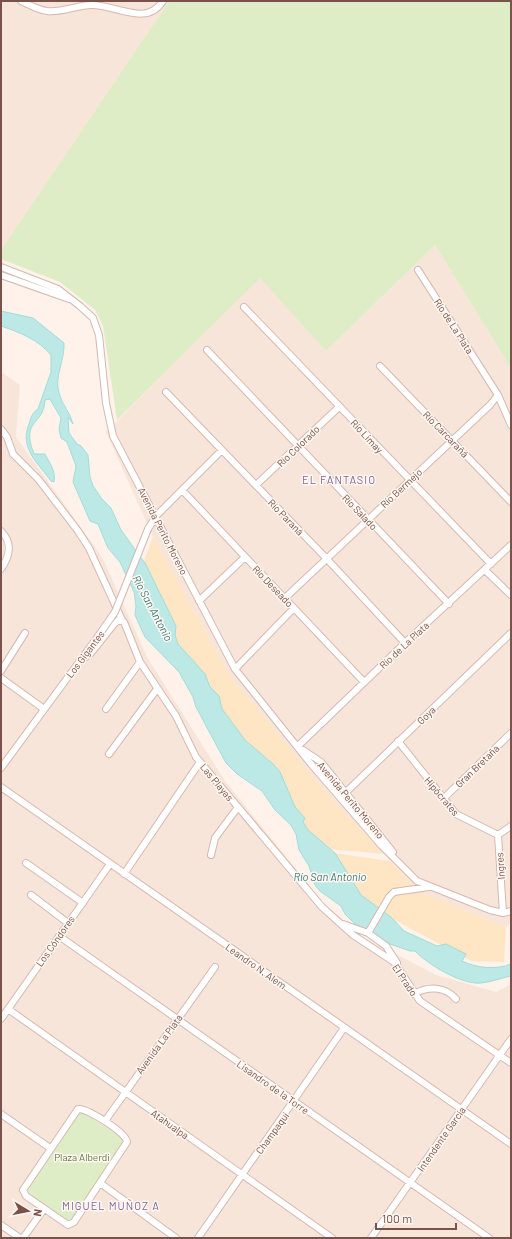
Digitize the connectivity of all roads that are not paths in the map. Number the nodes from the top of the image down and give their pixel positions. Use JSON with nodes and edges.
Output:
{"nodes":[{"id":1,"x":21,"y":1,"type":"edge"},
{"id":2,"x":163,"y":1,"type":"edge"},
{"id":3,"x":1,"y":267,"type":"edge"},
{"id":4,"x":418,"y":270,"type":"dead end"},
{"id":5,"x":1,"y":275,"type":"edge"},
{"id":6,"x":72,"y":300,"type":"junction"},
{"id":7,"x":244,"y":307,"type":"dead end"},
{"id":8,"x":207,"y":350,"type":"dead end"},
{"id":9,"x":380,"y":366,"type":"dead end"},
{"id":10,"x":166,"y":392,"type":"dead end"},
{"id":11,"x":498,"y":395,"type":"junction"},
{"id":12,"x":340,"y":406,"type":"junction"},
{"id":13,"x":511,"y":425,"type":"edge"},
{"id":14,"x":1,"y":429,"type":"edge"},
{"id":15,"x":452,"y":440,"type":"junction"},
{"id":16,"x":298,"y":446,"type":"junction"},
{"id":17,"x":222,"y":450,"type":"junction"},
{"id":18,"x":409,"y":480,"type":"junction"},
{"id":19,"x":256,"y":485,"type":"junction"},
{"id":20,"x":182,"y":490,"type":"junction"},
{"id":21,"x":511,"y":502,"type":"edge"},
{"id":22,"x":156,"y":516,"type":"junction"},
{"id":23,"x":367,"y":519,"type":"junction"},
{"id":24,"x":1,"y":531,"type":"edge"},
{"id":25,"x":511,"y":545,"type":"edge"},
{"id":26,"x":245,"y":557,"type":"junction"},
{"id":27,"x":326,"y":558,"type":"junction"},
{"id":28,"x":491,"y":564,"type":"junction"},
{"id":29,"x":1,"y":569,"type":"edge"},
{"id":30,"x":485,"y":570,"type":"junction"},
{"id":31,"x":511,"y":595,"type":"edge"},
{"id":32,"x":285,"y":598,"type":"junction"},
{"id":33,"x":199,"y":601,"type":"junction"},
{"id":34,"x":449,"y":604,"type":"junction"},
{"id":35,"x":294,"y":608,"type":"junction"},
{"id":36,"x":123,"y":621,"type":"junction"},
{"id":37,"x":25,"y":633,"type":"dead end"},
{"id":38,"x":511,"y":633,"type":"edge"},
{"id":39,"x":405,"y":643,"type":"junction"},
{"id":40,"x":80,"y":661,"type":"junction"},
{"id":41,"x":140,"y":662,"type":"junction"},
{"id":42,"x":234,"y":669,"type":"junction"},
{"id":43,"x":1,"y":671,"type":"edge"},
{"id":44,"x":1,"y":678,"type":"edge"},
{"id":45,"x":364,"y":682,"type":"junction"},
{"id":46,"x":157,"y":688,"type":"junction"},
{"id":47,"x":106,"y":708,"type":"dead end"},
{"id":48,"x":44,"y":709,"type":"junction"},
{"id":49,"x":511,"y":733,"type":"edge"},
{"id":50,"x":398,"y":741,"type":"junction"},
{"id":51,"x":298,"y":746,"type":"junction"},
{"id":52,"x":109,"y":754,"type":"dead end"},
{"id":53,"x":200,"y":762,"type":"junction"},
{"id":54,"x":1,"y":768,"type":"edge"},
{"id":55,"x":1,"y":787,"type":"edge"},
{"id":56,"x":346,"y":792,"type":"junction"},
{"id":57,"x":341,"y":797,"type":"junction"},
{"id":58,"x":443,"y":799,"type":"junction"},
{"id":59,"x":238,"y":807,"type":"junction"},
{"id":60,"x":511,"y":826,"type":"edge"},
{"id":61,"x":498,"y":835,"type":"junction"},
{"id":62,"x":211,"y":855,"type":"dead end"},
{"id":63,"x":398,"y":860,"type":"junction"},
{"id":64,"x":26,"y":863,"type":"dead end"},
{"id":65,"x":110,"y":864,"type":"junction"},
{"id":66,"x":124,"y":874,"type":"junction"},
{"id":67,"x":430,"y":886,"type":"junction"},
{"id":68,"x":31,"y":896,"type":"dead end"},
{"id":69,"x":83,"y":903,"type":"junction"},
{"id":70,"x":511,"y":911,"type":"edge"},
{"id":71,"x":503,"y":913,"type":"junction"},
{"id":72,"x":340,"y":922,"type":"junction"},
{"id":73,"x":68,"y":923,"type":"junction"},
{"id":74,"x":368,"y":933,"type":"junction"},
{"id":75,"x":59,"y":936,"type":"junction"},
{"id":76,"x":215,"y":967,"type":"dead end"},
{"id":77,"x":399,"y":968,"type":"junction"},
{"id":78,"x":414,"y":994,"type":"junction"},
{"id":79,"x":456,"y":999,"type":"dead end"},
{"id":80,"x":8,"y":1010,"type":"junction"},
{"id":81,"x":1,"y":1019,"type":"edge"},
{"id":82,"x":177,"y":1019,"type":"junction"},
{"id":83,"x":344,"y":1028,"type":"junction"},
{"id":84,"x":511,"y":1039,"type":"edge"},
{"id":85,"x":500,"y":1056,"type":"junction"},
{"id":86,"x":511,"y":1063,"type":"edge"},
{"id":87,"x":125,"y":1092,"type":"junction"},
{"id":88,"x":294,"y":1102,"type":"junction"},
{"id":89,"x":462,"y":1110,"type":"junction"},
{"id":90,"x":1,"y":1114,"type":"edge"},
{"id":91,"x":105,"y":1122,"type":"junction"},
{"id":92,"x":511,"y":1144,"type":"edge"},
{"id":93,"x":50,"y":1148,"type":"junction"},
{"id":94,"x":243,"y":1175,"type":"junction"},
{"id":95,"x":100,"y":1183,"type":"junction"},
{"id":96,"x":410,"y":1184,"type":"junction"},
{"id":97,"x":44,"y":1209,"type":"junction"},
{"id":98,"x":1,"y":1225,"type":"edge"},
{"id":99,"x":20,"y":1238,"type":"edge"},
{"id":100,"x":23,"y":1238,"type":"edge"},
{"id":101,"x":176,"y":1238,"type":"edge"},
{"id":102,"x":198,"y":1238,"type":"edge"},
{"id":103,"x":332,"y":1238,"type":"edge"},
{"id":104,"x":371,"y":1238,"type":"edge"},
{"id":105,"x":488,"y":1238,"type":"edge"}],
"edges":[{"from":1,"to":2,"type":"street"},
{"from":3,"to":6,"type":"street","name":"Avenida Perito Moreno"},
{"from":4,"to":11,"type":"street","name":"Río de La Plata"},
{"from":5,"to":6,"type":"street","name":"Avenida Perito Moreno"},
{"from":6,"to":22,"type":"street","name":"Avenida Perito Moreno"},
{"from":7,"to":12,"type":"street","name":"Río Limay"},
{"from":8,"to":16,"type":"street","name":"Río Salado"},
{"from":9,"to":15,"type":"street","name":"Río Carcarañá"},
{"from":10,"to":17,"type":"street","name":"Río Paraná"},
{"from":11,"to":13,"type":"street","name":"Río de La Plata"},
{"from":11,"to":15,"type":"street","name":"Río Bermejo"},
{"from":12,"to":16,"type":"street","name":"Río Colorado"},
{"from":12,"to":18,"type":"street","name":"Río Limay"},
{"from":14,"to":36,"type":"street","name":"Las Playas"},
{"from":15,"to":18,"type":"street","name":"Río Bermejo"},
{"from":15,"to":21,"type":"street","name":"Río Carcarañá"},
{"from":16,"to":19,"type":"street","name":"Río Colorado"},
{"from":16,"to":23,"type":"street","name":"Río Salado"},
{"from":17,"to":19,"type":"street","name":"Río Paraná"},
{"from":17,"to":20,"type":"street"},
{"from":18,"to":23,"type":"street","name":"Río Bermejo"},
{"from":18,"to":28,"type":"street","name":"Río Limay"},
{"from":19,"to":27,"type":"street","name":"Río Paraná"},
{"from":20,"to":22,"type":"street"},
{"from":20,"to":26,"type":"street","name":"Río Deseado"},
{"from":22,"to":33,"type":"street","name":"Avenida Perito Moreno"},
{"from":22,"to":40,"type":"street","name":"Los Gigantes","bridge":true},
{"from":23,"to":27,"type":"street","name":"Río Bermejo"},
{"from":23,"to":34,"type":"street","name":"Río Salado"},
{"from":24,"to":29,"type":"street"},
{"from":25,"to":28,"type":"street","name":"Río de La Plata"},
{"from":26,"to":32,"type":"street","name":"Río Deseado"},
{"from":26,"to":33,"type":"street"},
{"from":27,"to":32,"type":"street","name":"Río Bermejo"},
{"from":27,"to":39,"type":"street","name":"Río Paraná"},
{"from":28,"to":30,"type":"street","name":"Río de La Plata"},
{"from":30,"to":31,"type":"street"},
{"from":30,"to":34,"type":"street","name":"Río de La Plata"},
{"from":32,"to":35,"type":"street","name":"Río Deseado"},
{"from":33,"to":42,"type":"street","name":"Avenida Perito Moreno"},
{"from":34,"to":39,"type":"street","name":"Río de La Plata"},
{"from":35,"to":42,"type":"street"},
{"from":35,"to":45,"type":"street","name":"Río Deseado"},
{"from":36,"to":40,"type":"street"},
{"from":36,"to":41,"type":"street","name":"Las Playas"},
{"from":37,"to":43,"type":"street"},
{"from":38,"to":50,"type":"street","name":"Goya"},
{"from":39,"to":45,"type":"street","name":"Río de La Plata"},
{"from":40,"to":48,"type":"street","name":"Los Gigantes"},
{"from":41,"to":46,"type":"street","name":"Las Playas"},
{"from":41,"to":47,"type":"street"},
{"from":42,"to":51,"type":"street","name":"Avenida Perito Moreno"},
{"from":44,"to":48,"type":"street"},
{"from":45,"to":51,"type":"street","name":"Río de La Plata"},
{"from":46,"to":52,"type":"street"},
{"from":46,"to":53,"type":"street","name":"Las Playas"},
{"from":48,"to":54,"type":"street","name":"Los Gigantes"},
{"from":49,"to":58,"type":"street","name":"Gran Bretaña"},
{"from":50,"to":56,"type":"street","name":"Goya"},
{"from":50,"to":58,"type":"street","name":"Hipócrates"},
{"from":51,"to":56,"type":"street","name":"Avenida Perito Moreno"},
{"from":51,"to":57,"type":"street","name":"Avenida Perito Moreno"},
{"from":53,"to":59,"type":"street","name":"Las Playas"},
{"from":53,"to":66,"type":"street"},
{"from":55,"to":65,"type":"street","name":"Leandro N. Alem"},
{"from":56,"to":57,"type":"street","name":"Goya"},
{"from":56,"to":63,"type":"street","name":"Avenida Perito Moreno"},
{"from":57,"to":63,"type":"street","name":"Avenida Perito Moreno"},
{"from":58,"to":61,"type":"street","name":"Hipócrates"},
{"from":59,"to":62,"type":"street"},
{"from":59,"to":72,"type":"street","name":"Las Playas"},
{"from":60,"to":61,"type":"street"},
{"from":61,"to":71,"type":"street","name":"Ingres"},
{"from":63,"to":67,"type":"street","name":"Avenida Perito Moreno"},
{"from":64,"to":69,"type":"street"},
{"from":65,"to":66,"type":"street","name":"Leandro N. Alem"},
{"from":65,"to":69,"type":"street","name":"Los Cóndores"},
{"from":66,"to":83,"type":"street","name":"Leandro N. Alem"},
{"from":67,"to":71,"type":"street","name":"Avenida Perito Moreno"},
{"from":67,"to":74,"type":"street"},
{"from":68,"to":73,"type":"street"},
{"from":69,"to":73,"type":"street","name":"Los Cóndores"},
{"from":70,"to":71,"type":"street","name":"Avenida Perito Moreno"},
{"from":72,"to":74,"type":"street"},
{"from":72,"to":77,"type":"street","name":"El Prado"},
{"from":73,"to":75,"type":"street","name":"Los Cóndores"},
{"from":74,"to":77,"type":"street"},
{"from":75,"to":80,"type":"street","name":"Los Cóndores"},
{"from":75,"to":82,"type":"street","name":"Lisandro de la Torre"},
{"from":76,"to":82,"type":"street","name":"Avenida La Plata"},
{"from":77,"to":78,"type":"street","name":"El Prado"},
{"from":78,"to":79,"type":"street"},
{"from":78,"to":85,"type":"street","name":"El Prado"},
{"from":80,"to":81,"type":"street","name":"Los Cóndores"},
{"from":80,"to":87,"type":"street","name":"Atahualpa"},
{"from":82,"to":87,"type":"street","name":"Avenida La Plata"},
{"from":82,"to":88,"type":"street","name":"Lisandro de la Torre"},
{"from":83,"to":88,"type":"street","name":"Champaquí"},
{"from":83,"to":89,"type":"street","name":"Leandro N. Alem"},
{"from":84,"to":85,"type":"street","name":"Intendente García"},
{"from":85,"to":86,"type":"street","name":"El Prado"},
{"from":85,"to":89,"type":"street","name":"Intendente García"},
{"from":87,"to":91,"type":"street","name":"Avenida La Plata"},
{"from":87,"to":94,"type":"street","name":"Atahualpa"},
{"from":88,"to":94,"type":"street","name":"Champaquí"},
{"from":88,"to":96,"type":"street","name":"Lisandro de la Torre"},
{"from":89,"to":92,"type":"street","name":"Leandro N. Alem"},
{"from":89,"to":96,"type":"street","name":"Intendente García"},
{"from":90,"to":93,"type":"street"},
{"from":91,"to":93,"type":"street"},
{"from":91,"to":95,"type":"street"},
{"from":93,"to":97,"type":"street"},
{"from":94,"to":102,"type":"street","name":"Champaquí"},
{"from":94,"to":103,"type":"street","name":"Atahualpa"},
{"from":95,"to":97,"type":"street"},
{"from":95,"to":101,"type":"street"},
{"from":96,"to":104,"type":"street","name":"Intendente García"},
{"from":96,"to":105,"type":"street","name":"Lisandro de la Torre"},
{"from":97,"to":100,"type":"street"},
{"from":98,"to":99,"type":"street"}]}
